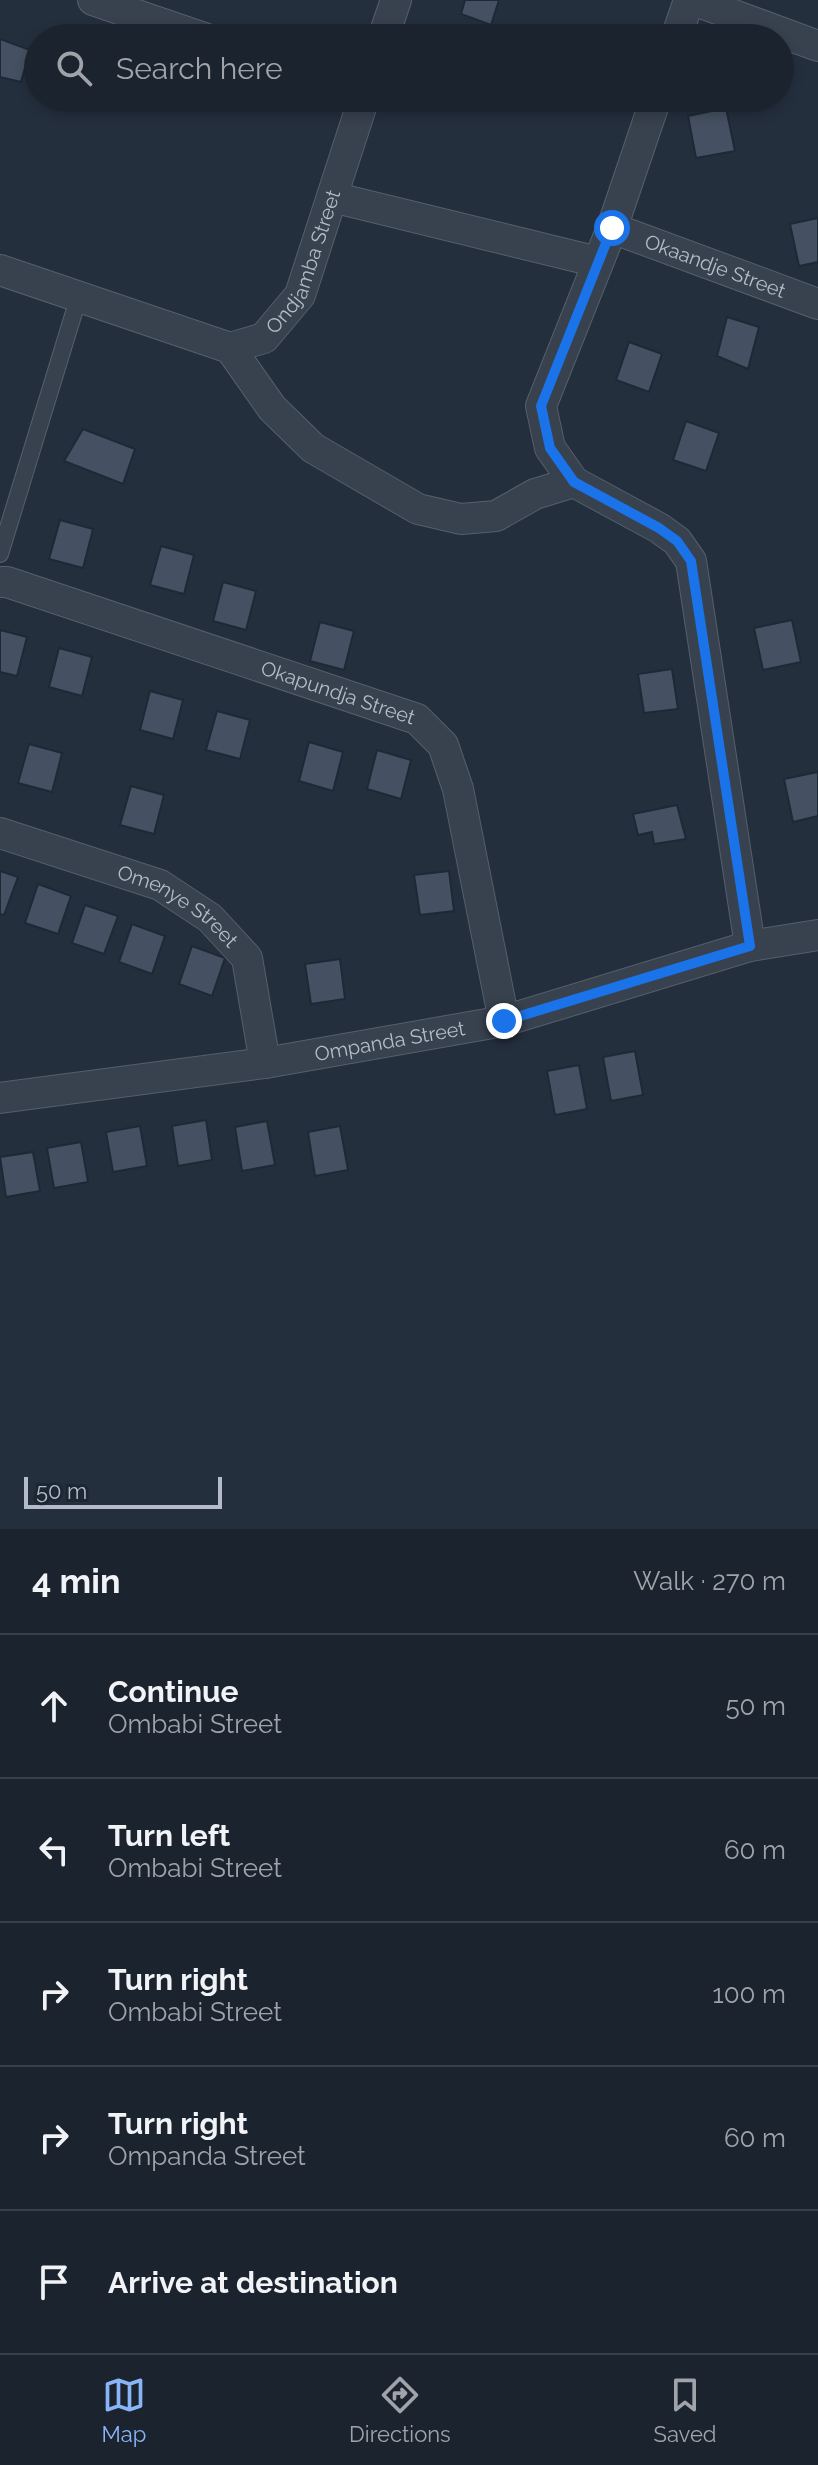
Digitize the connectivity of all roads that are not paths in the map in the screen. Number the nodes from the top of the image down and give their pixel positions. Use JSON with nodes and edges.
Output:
{"nodes":[{"id":1,"x":93,"y":0,"type":"edge"},
{"id":2,"x":396,"y":0,"type":"edge"},
{"id":3,"x":691,"y":0,"type":"edge"},
{"id":4,"x":163,"y":24,"type":"edge"},
{"id":5,"x":388,"y":24,"type":"edge"},
{"id":6,"x":682,"y":24,"type":"edge"},
{"id":7,"x":757,"y":24,"type":"edge"},
{"id":8,"x":794,"y":37,"type":"edge"},
{"id":9,"x":818,"y":46,"type":"edge"},
{"id":10,"x":359,"y":112,"type":"edge"},
{"id":11,"x":651,"y":112,"type":"edge"},
{"id":12,"x":332,"y":197,"type":"junction"},
{"id":13,"x":612,"y":228,"type":"junction"},
{"id":14,"x":598,"y":262,"type":"junction"},
{"id":15,"x":0,"y":270,"type":"edge"},
{"id":16,"x":79,"y":296,"type":"junction"},
{"id":17,"x":818,"y":304,"type":"edge"},
{"id":18,"x":230,"y":348,"type":"junction"},
{"id":19,"x":574,"y":482,"type":"junction"},
{"id":20,"x":0,"y":554,"type":"edge"},
{"id":21,"x":0,"y":582,"type":"edge"},
{"id":22,"x":0,"y":833,"type":"edge"},
{"id":23,"x":818,"y":935,"type":"edge"},
{"id":24,"x":750,"y":946,"type":"junction"},
{"id":25,"x":504,"y":1021,"type":"junction"},
{"id":26,"x":265,"y":1063,"type":"junction"},
{"id":27,"x":0,"y":1098,"type":"edge"}],
"edges":[{"from":1,"to":4,"type":"street"},
{"from":2,"to":5,"type":"street"},
{"from":3,"to":6,"type":"street"},
{"from":3,"to":7,"type":"street"},
{"from":8,"to":9,"type":"street"},
{"from":10,"to":12,"type":"street","name":"Ondjamba Street"},
{"from":11,"to":13,"type":"street"},
{"from":12,"to":14,"type":"street"},
{"from":12,"to":18,"type":"street","name":"Ondjamba Street"},
{"from":13,"to":14,"type":"street"},
{"from":13,"to":17,"type":"street","name":"Okaandje Street"},
{"from":14,"to":19,"type":"street"},
{"from":15,"to":16,"type":"street"},
{"from":16,"to":18,"type":"street"},
{"from":16,"to":20,"type":"lane"},
{"from":18,"to":19,"type":"street"},
{"from":19,"to":24,"type":"street"},
{"from":21,"to":25,"type":"street","name":"Okapundja Street"},
{"from":22,"to":26,"type":"street","name":"Omenye Street"},
{"from":23,"to":24,"type":"street","name":"Ompanda Street"},
{"from":24,"to":25,"type":"street","name":"Ompanda Street"},
{"from":25,"to":26,"type":"street","name":"Ompanda Street"},
{"from":26,"to":27,"type":"street","name":"Ompanda Street"}]}
